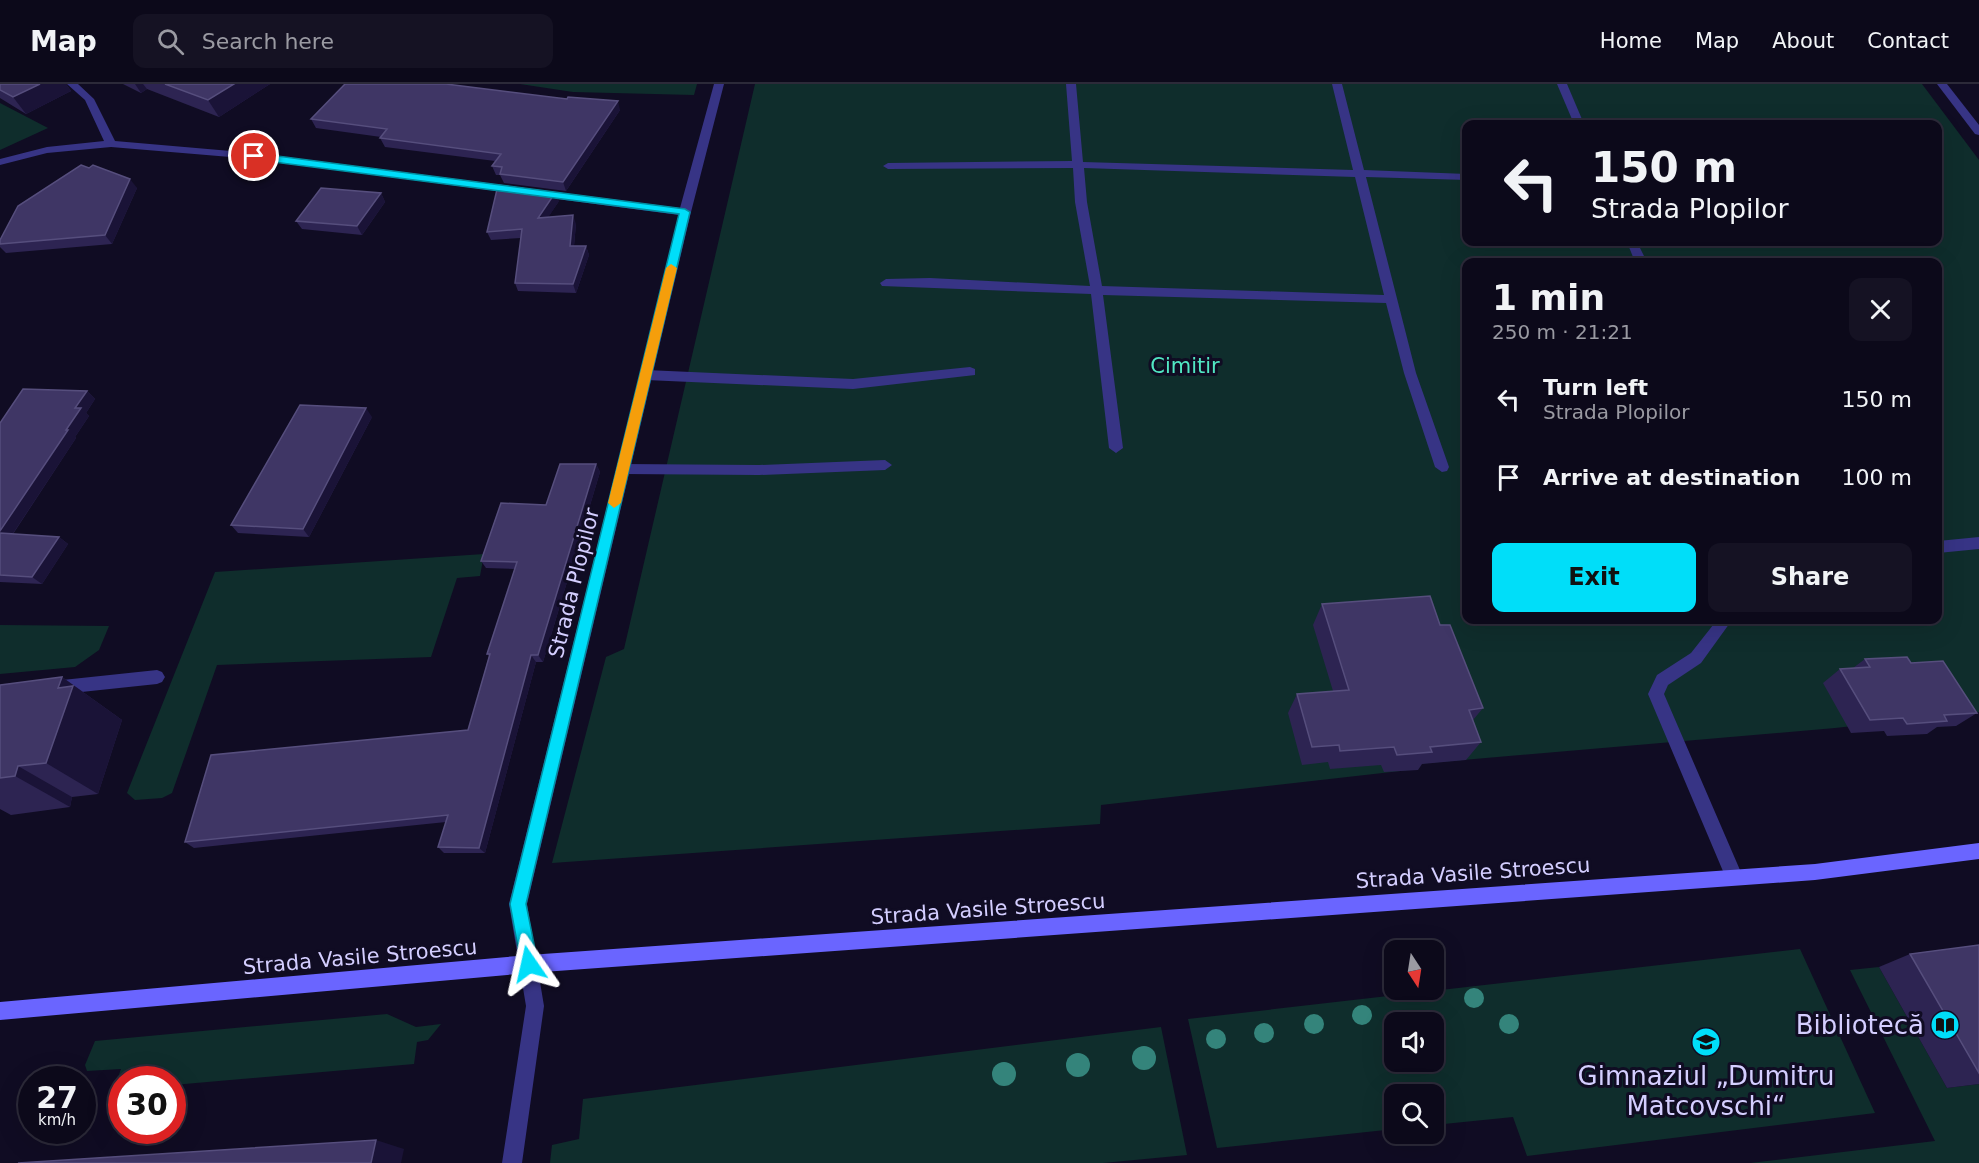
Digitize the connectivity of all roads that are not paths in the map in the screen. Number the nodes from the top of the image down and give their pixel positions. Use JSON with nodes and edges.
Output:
{"nodes":[{"id":1,"x":72,"y":84,"type":"edge"},
{"id":2,"x":719,"y":84,"type":"edge"},
{"id":3,"x":1071,"y":84,"type":"edge"},
{"id":4,"x":1337,"y":84,"type":"edge"},
{"id":5,"x":1563,"y":84,"type":"edge"},
{"id":6,"x":1942,"y":84,"type":"edge"},
{"id":7,"x":1577,"y":120,"type":"edge"},
{"id":8,"x":1979,"y":132,"type":"edge"},
{"id":9,"x":111,"y":144,"type":"junction"},
{"id":10,"x":0,"y":162,"type":"edge"},
{"id":11,"x":1079,"y":165,"type":"junction"},
{"id":12,"x":888,"y":166,"type":"dead end"},
{"id":13,"x":1359,"y":173,"type":"junction"},
{"id":14,"x":1462,"y":177,"type":"edge"},
{"id":15,"x":685,"y":212,"type":"junction"},
{"id":16,"x":886,"y":283,"type":"dead end"},
{"id":17,"x":1097,"y":291,"type":"junction"},
{"id":18,"x":1391,"y":299,"type":"junction"},
{"id":19,"x":970,"y":372,"type":"dead end"},
{"id":20,"x":646,"y":375,"type":"junction"},
{"id":21,"x":1116,"y":448,"type":"dead end"},
{"id":22,"x":885,"y":465,"type":"dead end"},
{"id":23,"x":1442,"y":467,"type":"dead end"},
{"id":24,"x":623,"y":469,"type":"junction"},
{"id":25,"x":1979,"y":543,"type":"edge"},
{"id":26,"x":1942,"y":547,"type":"edge"},
{"id":27,"x":1722,"y":624,"type":"edge"},
{"id":28,"x":157,"y":677,"type":"dead end"},
{"id":29,"x":34,"y":690,"type":"edge"},
{"id":30,"x":1979,"y":850,"type":"edge"},
{"id":31,"x":1734,"y":877,"type":"junction"},
{"id":32,"x":529,"y":964,"type":"junction"},
{"id":33,"x":0,"y":1011,"type":"edge"},
{"id":34,"x":512,"y":1163,"type":"edge"}],
"edges":[{"from":1,"to":9,"type":"street"},
{"from":2,"to":15,"type":"street","name":"Strada Plopilor"},
{"from":3,"to":11,"type":"street"},
{"from":4,"to":13,"type":"street"},
{"from":5,"to":7,"type":"street"},
{"from":6,"to":8,"type":"street"},
{"from":9,"to":10,"type":"street"},
{"from":9,"to":15,"type":"street"},
{"from":11,"to":12,"type":"street"},
{"from":11,"to":13,"type":"street"},
{"from":11,"to":17,"type":"street"},
{"from":13,"to":14,"type":"street"},
{"from":13,"to":18,"type":"street"},
{"from":15,"to":20,"type":"street","name":"Strada Plopilor"},
{"from":16,"to":17,"type":"street"},
{"from":17,"to":18,"type":"street"},
{"from":17,"to":21,"type":"street"},
{"from":18,"to":23,"type":"street"},
{"from":19,"to":20,"type":"street"},
{"from":20,"to":24,"type":"street","name":"Strada Plopilor"},
{"from":22,"to":24,"type":"street"},
{"from":24,"to":32,"type":"street","name":"Strada Plopilor"},
{"from":25,"to":26,"type":"street"},
{"from":27,"to":31,"type":"street"},
{"from":28,"to":29,"type":"street"},
{"from":30,"to":31,"type":"main road","name":"Strada Vasile Stroescu"},
{"from":31,"to":32,"type":"main road","name":"Strada Vasile Stroescu"},
{"from":32,"to":33,"type":"main road","name":"Strada Vasile Stroescu"},
{"from":32,"to":34,"type":"street","name":"Strada Plopilor"}]}
